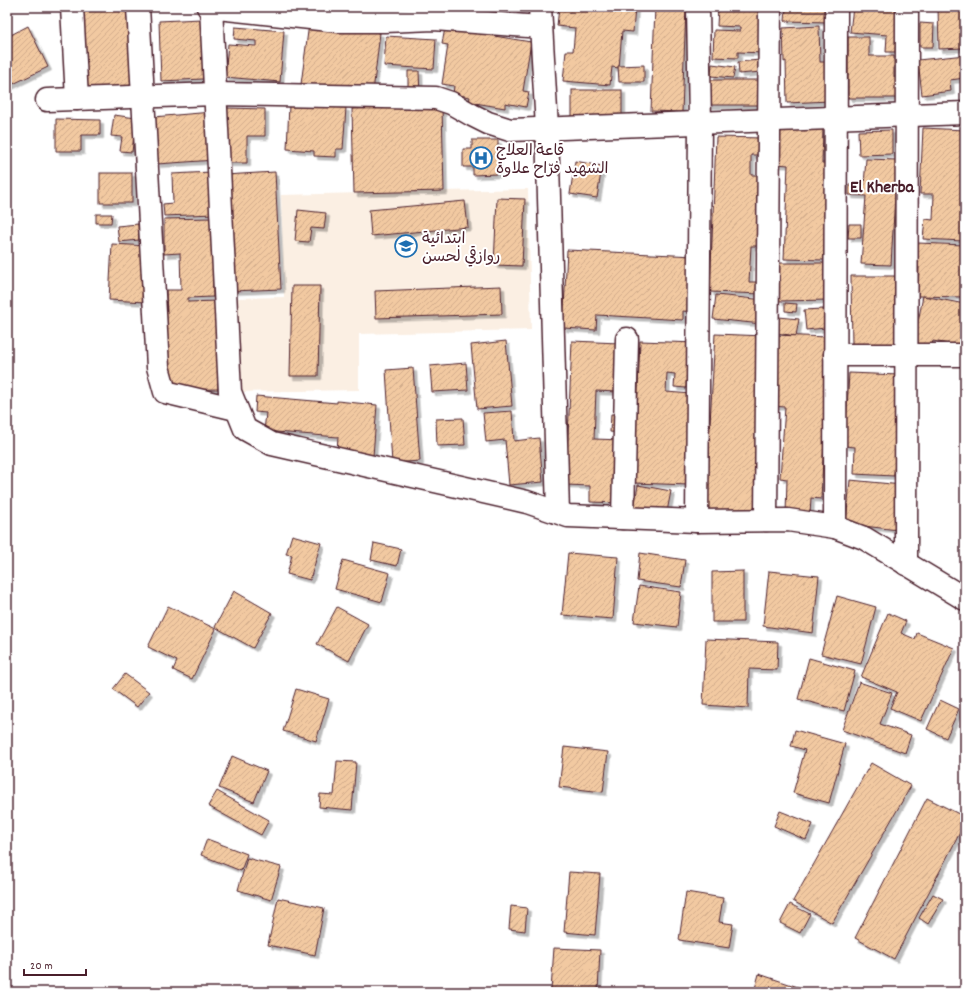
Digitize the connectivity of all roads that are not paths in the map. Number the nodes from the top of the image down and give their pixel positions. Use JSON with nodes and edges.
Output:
{"nodes":[{"id":1,"x":72,"y":7,"type":"edge"},
{"id":2,"x":138,"y":7,"type":"edge"},
{"id":3,"x":209,"y":7,"type":"edge"},
{"id":4,"x":698,"y":7,"type":"edge"},
{"id":5,"x":770,"y":7,"type":"edge"},
{"id":6,"x":836,"y":7,"type":"edge"},
{"id":7,"x":907,"y":7,"type":"edge"},
{"id":8,"x":384,"y":14,"type":"edge"},
{"id":9,"x":541,"y":17,"type":"edge"},
{"id":10,"x":215,"y":94,"type":"junction"},
{"id":11,"x":144,"y":97,"type":"junction"},
{"id":12,"x":78,"y":99,"type":"junction"},
{"id":13,"x":47,"y":100,"type":"dead end"},
{"id":14,"x":965,"y":113,"type":"edge"},
{"id":15,"x":906,"y":115,"type":"junction"},
{"id":16,"x":835,"y":118,"type":"junction"},
{"id":17,"x":769,"y":120,"type":"junction"},
{"id":18,"x":700,"y":123,"type":"junction"},
{"id":19,"x":547,"y":128,"type":"junction"},
{"id":20,"x":627,"y":339,"type":"dead end"},
{"id":21,"x":835,"y":355,"type":"junction"},
{"id":22,"x":906,"y":355,"type":"junction"},
{"id":23,"x":965,"y":355,"type":"edge"},
{"id":24,"x":236,"y":409,"type":"junction"},
{"id":25,"x":558,"y":512,"type":"junction"},
{"id":26,"x":624,"y":518,"type":"junction"},
{"id":27,"x":766,"y":520,"type":"junction"},
{"id":28,"x":697,"y":521,"type":"junction"},
{"id":29,"x":835,"y":527,"type":"junction"},
{"id":30,"x":906,"y":564,"type":"junction"},
{"id":31,"x":965,"y":599,"type":"edge"}],
"edges":[{"from":1,"to":12,"type":"street"},
{"from":2,"to":11,"type":"street"},
{"from":3,"to":8,"type":"street"},
{"from":3,"to":10,"type":"street"},
{"from":4,"to":18,"type":"street"},
{"from":5,"to":17,"type":"street"},
{"from":6,"to":16,"type":"street"},
{"from":7,"to":15,"type":"street"},
{"from":8,"to":9,"type":"street"},
{"from":9,"to":19,"type":"street"},
{"from":10,"to":11,"type":"street"},
{"from":10,"to":19,"type":"street"},
{"from":10,"to":24,"type":"street"},
{"from":11,"to":12,"type":"street"},
{"from":11,"to":24,"type":"street"},
{"from":12,"to":13,"type":"street"},
{"from":14,"to":15,"type":"street"},
{"from":15,"to":16,"type":"street"},
{"from":15,"to":22,"type":"street"},
{"from":16,"to":17,"type":"street"},
{"from":16,"to":21,"type":"street"},
{"from":17,"to":18,"type":"street"},
{"from":17,"to":27,"type":"street"},
{"from":18,"to":19,"type":"street"},
{"from":18,"to":28,"type":"street"},
{"from":19,"to":25,"type":"street"},
{"from":20,"to":26,"type":"street"},
{"from":21,"to":22,"type":"street"},
{"from":21,"to":29,"type":"street"},
{"from":22,"to":23,"type":"street"},
{"from":22,"to":30,"type":"street"},
{"from":24,"to":25,"type":"street"},
{"from":25,"to":26,"type":"street"},
{"from":26,"to":28,"type":"street"},
{"from":27,"to":28,"type":"street"},
{"from":27,"to":29,"type":"street"},
{"from":29,"to":30,"type":"street"},
{"from":30,"to":31,"type":"street"}]}
